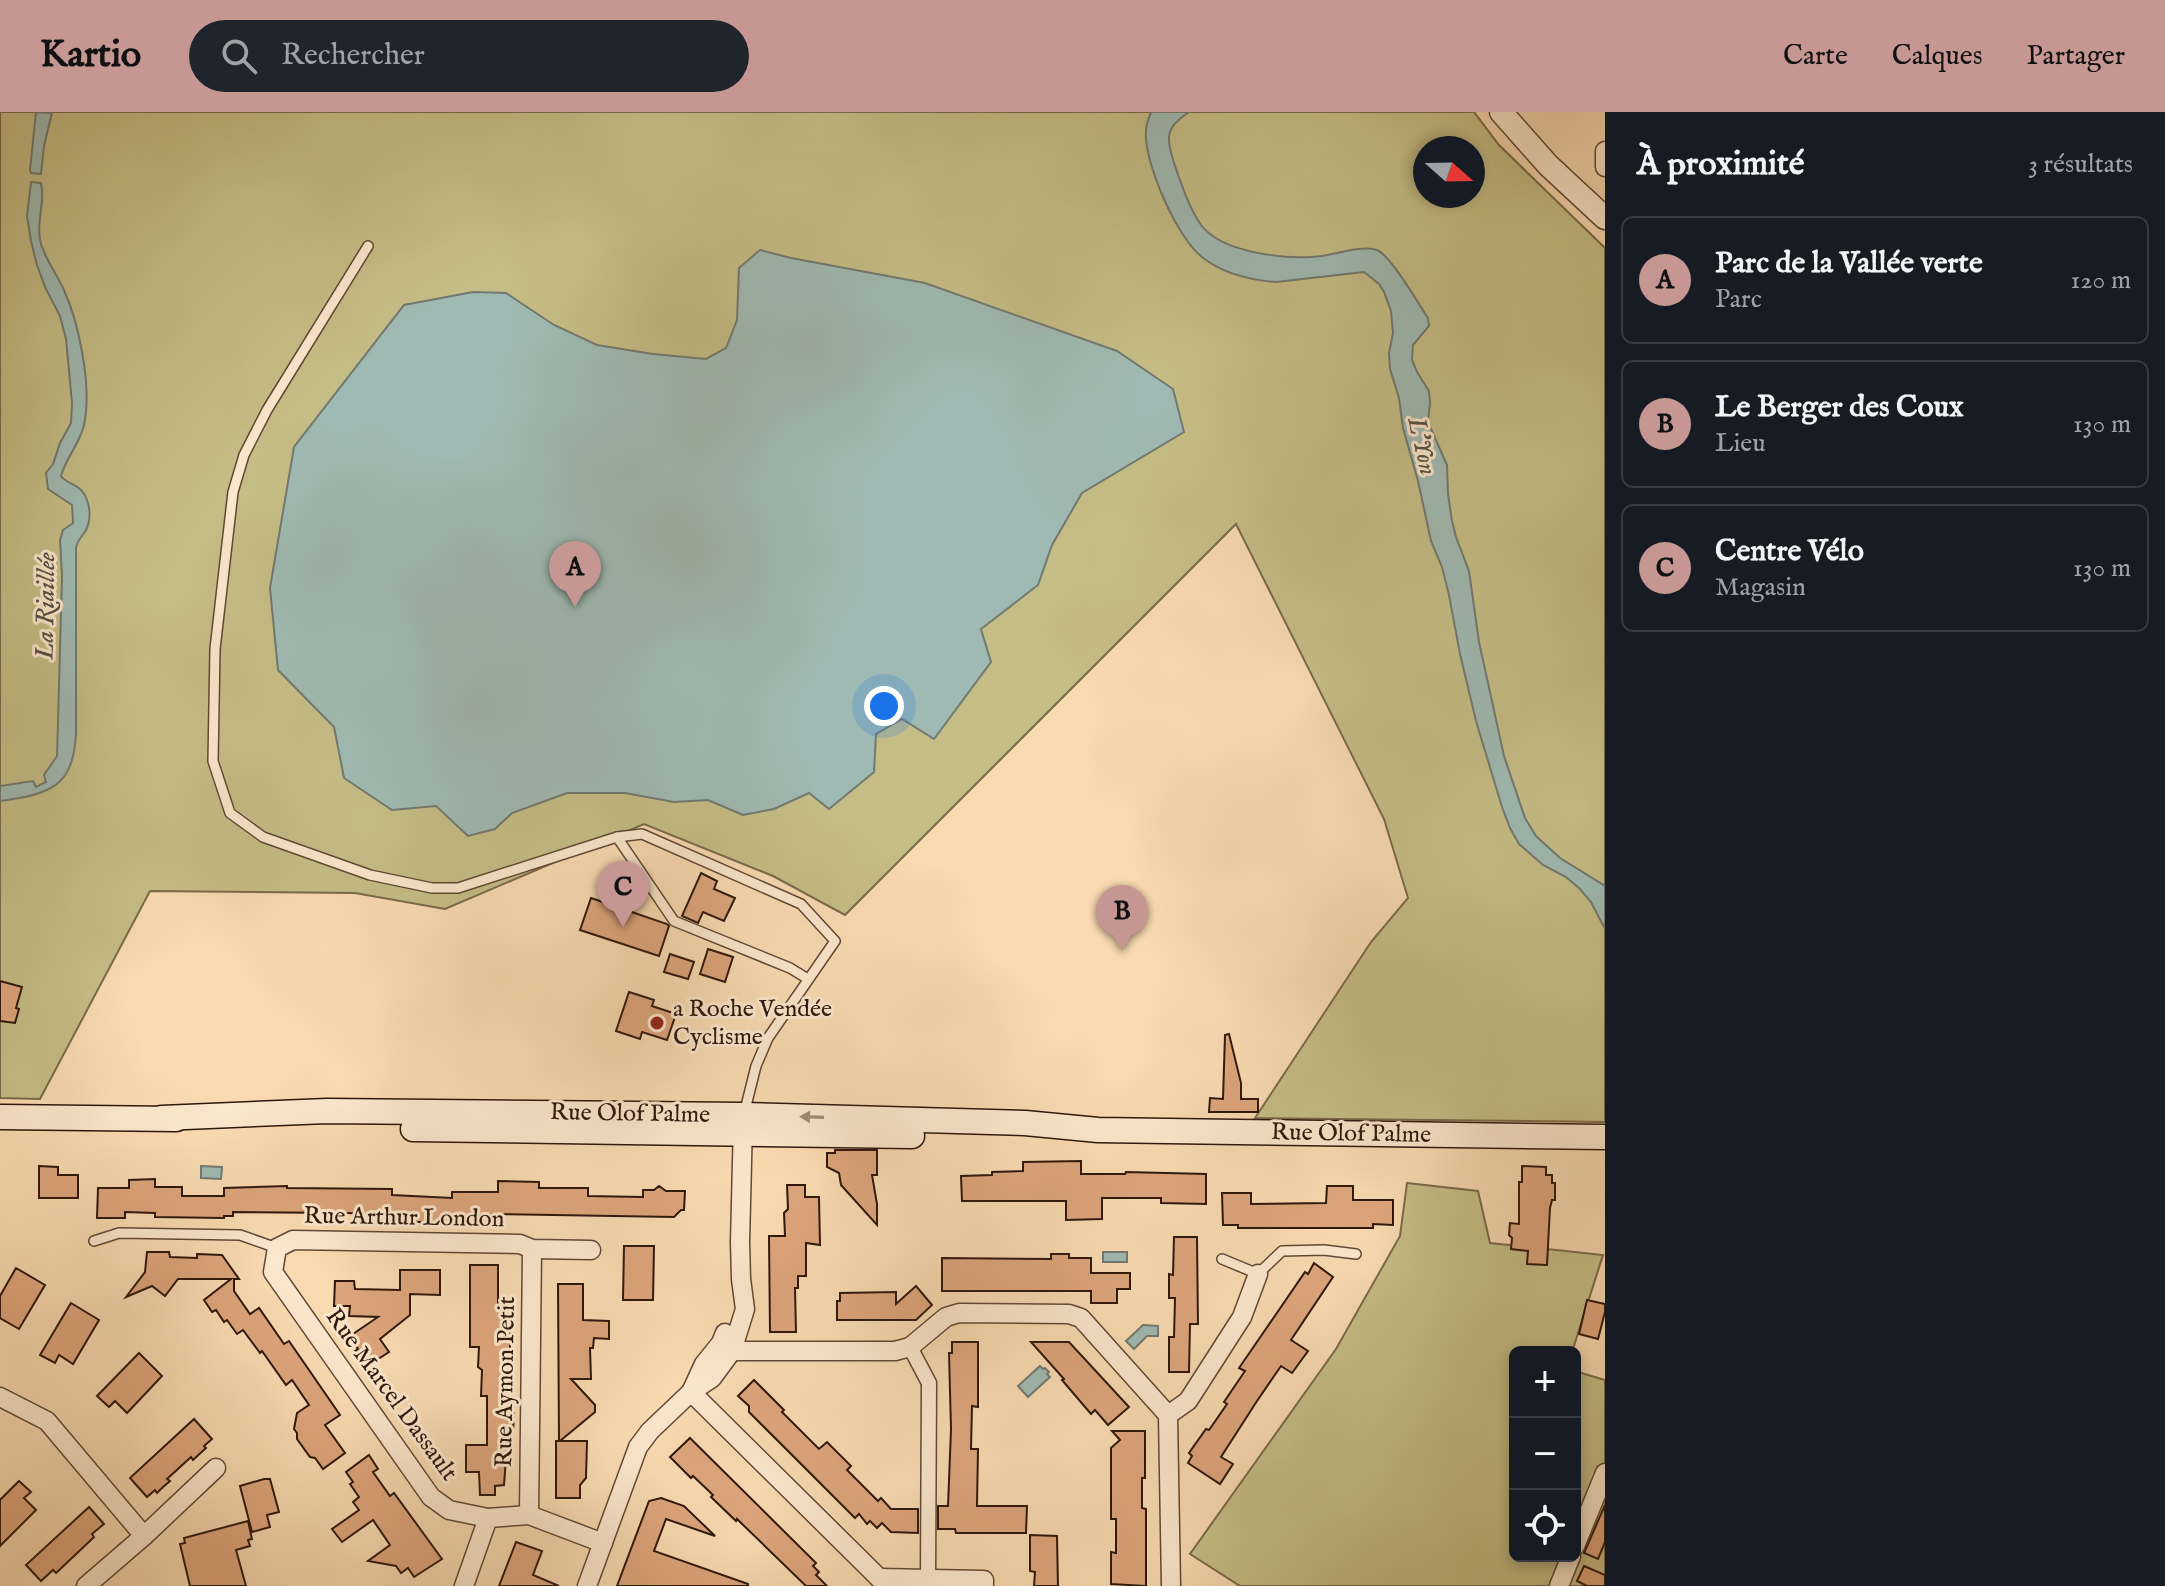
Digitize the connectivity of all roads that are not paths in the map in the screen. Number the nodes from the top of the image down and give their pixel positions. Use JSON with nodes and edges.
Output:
{"nodes":[{"id":1,"x":1501,"y":112,"type":"edge"},
{"id":2,"x":1605,"y":151,"type":"edge"},
{"id":3,"x":1605,"y":167,"type":"edge"},
{"id":4,"x":1605,"y":218,"type":"edge"},
{"id":5,"x":368,"y":246,"type":"dead end"},
{"id":6,"x":617,"y":837,"type":"junction"},
{"id":7,"x":808,"y":979,"type":"junction"},
{"id":8,"x":0,"y":1117,"type":"edge"},
{"id":9,"x":743,"y":1125,"type":"junction"},
{"id":10,"x":1605,"y":1137,"type":"edge"},
{"id":11,"x":94,"y":1241,"type":"dead end"},
{"id":12,"x":277,"y":1248,"type":"junction"},
{"id":13,"x":532,"y":1249,"type":"junction"},
{"id":14,"x":591,"y":1250,"type":"dead end"},
{"id":15,"x":1356,"y":1254,"type":"dead end"},
{"id":16,"x":1222,"y":1259,"type":"dead end"},
{"id":17,"x":1258,"y":1274,"type":"junction"},
{"id":18,"x":727,"y":1347,"type":"junction"},
{"id":19,"x":910,"y":1347,"type":"junction"},
{"id":20,"x":691,"y":1392,"type":"junction"},
{"id":21,"x":0,"y":1397,"type":"edge"},
{"id":22,"x":1168,"y":1415,"type":"junction"},
{"id":23,"x":216,"y":1468,"type":"dead end"},
{"id":24,"x":1605,"y":1473,"type":"edge"},
{"id":25,"x":529,"y":1515,"type":"junction"},
{"id":26,"x":488,"y":1518,"type":"junction"},
{"id":27,"x":1581,"y":1531,"type":"edge"},
{"id":28,"x":144,"y":1536,"type":"junction"},
{"id":29,"x":603,"y":1543,"type":"junction"},
{"id":30,"x":1569,"y":1562,"type":"edge"},
{"id":31,"x":928,"y":1579,"type":"junction"},
{"id":32,"x":879,"y":1582,"type":"edge"},
{"id":33,"x":86,"y":1586,"type":"edge"},
{"id":34,"x":464,"y":1586,"type":"edge"},
{"id":35,"x":587,"y":1586,"type":"edge"},
{"id":36,"x":984,"y":1586,"type":"edge"},
{"id":37,"x":1171,"y":1586,"type":"edge"},
{"id":38,"x":1559,"y":1586,"type":"edge"}],
"edges":[{"from":1,"to":4,"type":"street"},
{"from":2,"to":3,"type":"street"},
{"from":5,"to":6,"type":"lane"},
{"from":6,"to":7,"type":"lane"},
{"from":6,"to":7,"type":"lane"},
{"from":7,"to":9,"type":"lane"},
{"from":8,"to":9,"type":"main road","name":"Rue Olof Palme"},
{"from":9,"to":10,"type":"main road","name":"Rue Olof Palme"},
{"from":9,"to":18,"type":"street"},
{"from":11,"to":12,"type":"lane"},
{"from":12,"to":13,"type":"street","name":"Rue Arthur London"},
{"from":12,"to":26,"type":"street","name":"Rue Marcel Dassault"},
{"from":13,"to":14,"type":"street","name":"Rue Arthur London"},
{"from":13,"to":25,"type":"street","name":"Rue Aymon Petit"},
{"from":15,"to":17,"type":"lane"},
{"from":16,"to":17,"type":"lane"},
{"from":17,"to":22,"type":"street"},
{"from":18,"to":19,"type":"street"},
{"from":18,"to":20,"type":"street"},
{"from":19,"to":22,"type":"street"},
{"from":19,"to":31,"type":"street"},
{"from":20,"to":29,"type":"street"},
{"from":20,"to":32,"type":"street"},
{"from":21,"to":28,"type":"street"},
{"from":22,"to":37,"type":"street"},
{"from":23,"to":28,"type":"street"},
{"from":24,"to":27,"type":"street"},
{"from":25,"to":26,"type":"street","name":"Rue Marcel Dassault"},
{"from":25,"to":29,"type":"street","name":"Rue Marcel Dassault"},
{"from":26,"to":34,"type":"street"},
{"from":28,"to":33,"type":"street"},
{"from":29,"to":35,"type":"street"},
{"from":30,"to":38,"type":"street"},
{"from":31,"to":32,"type":"street"},
{"from":31,"to":36,"type":"street"}]}
